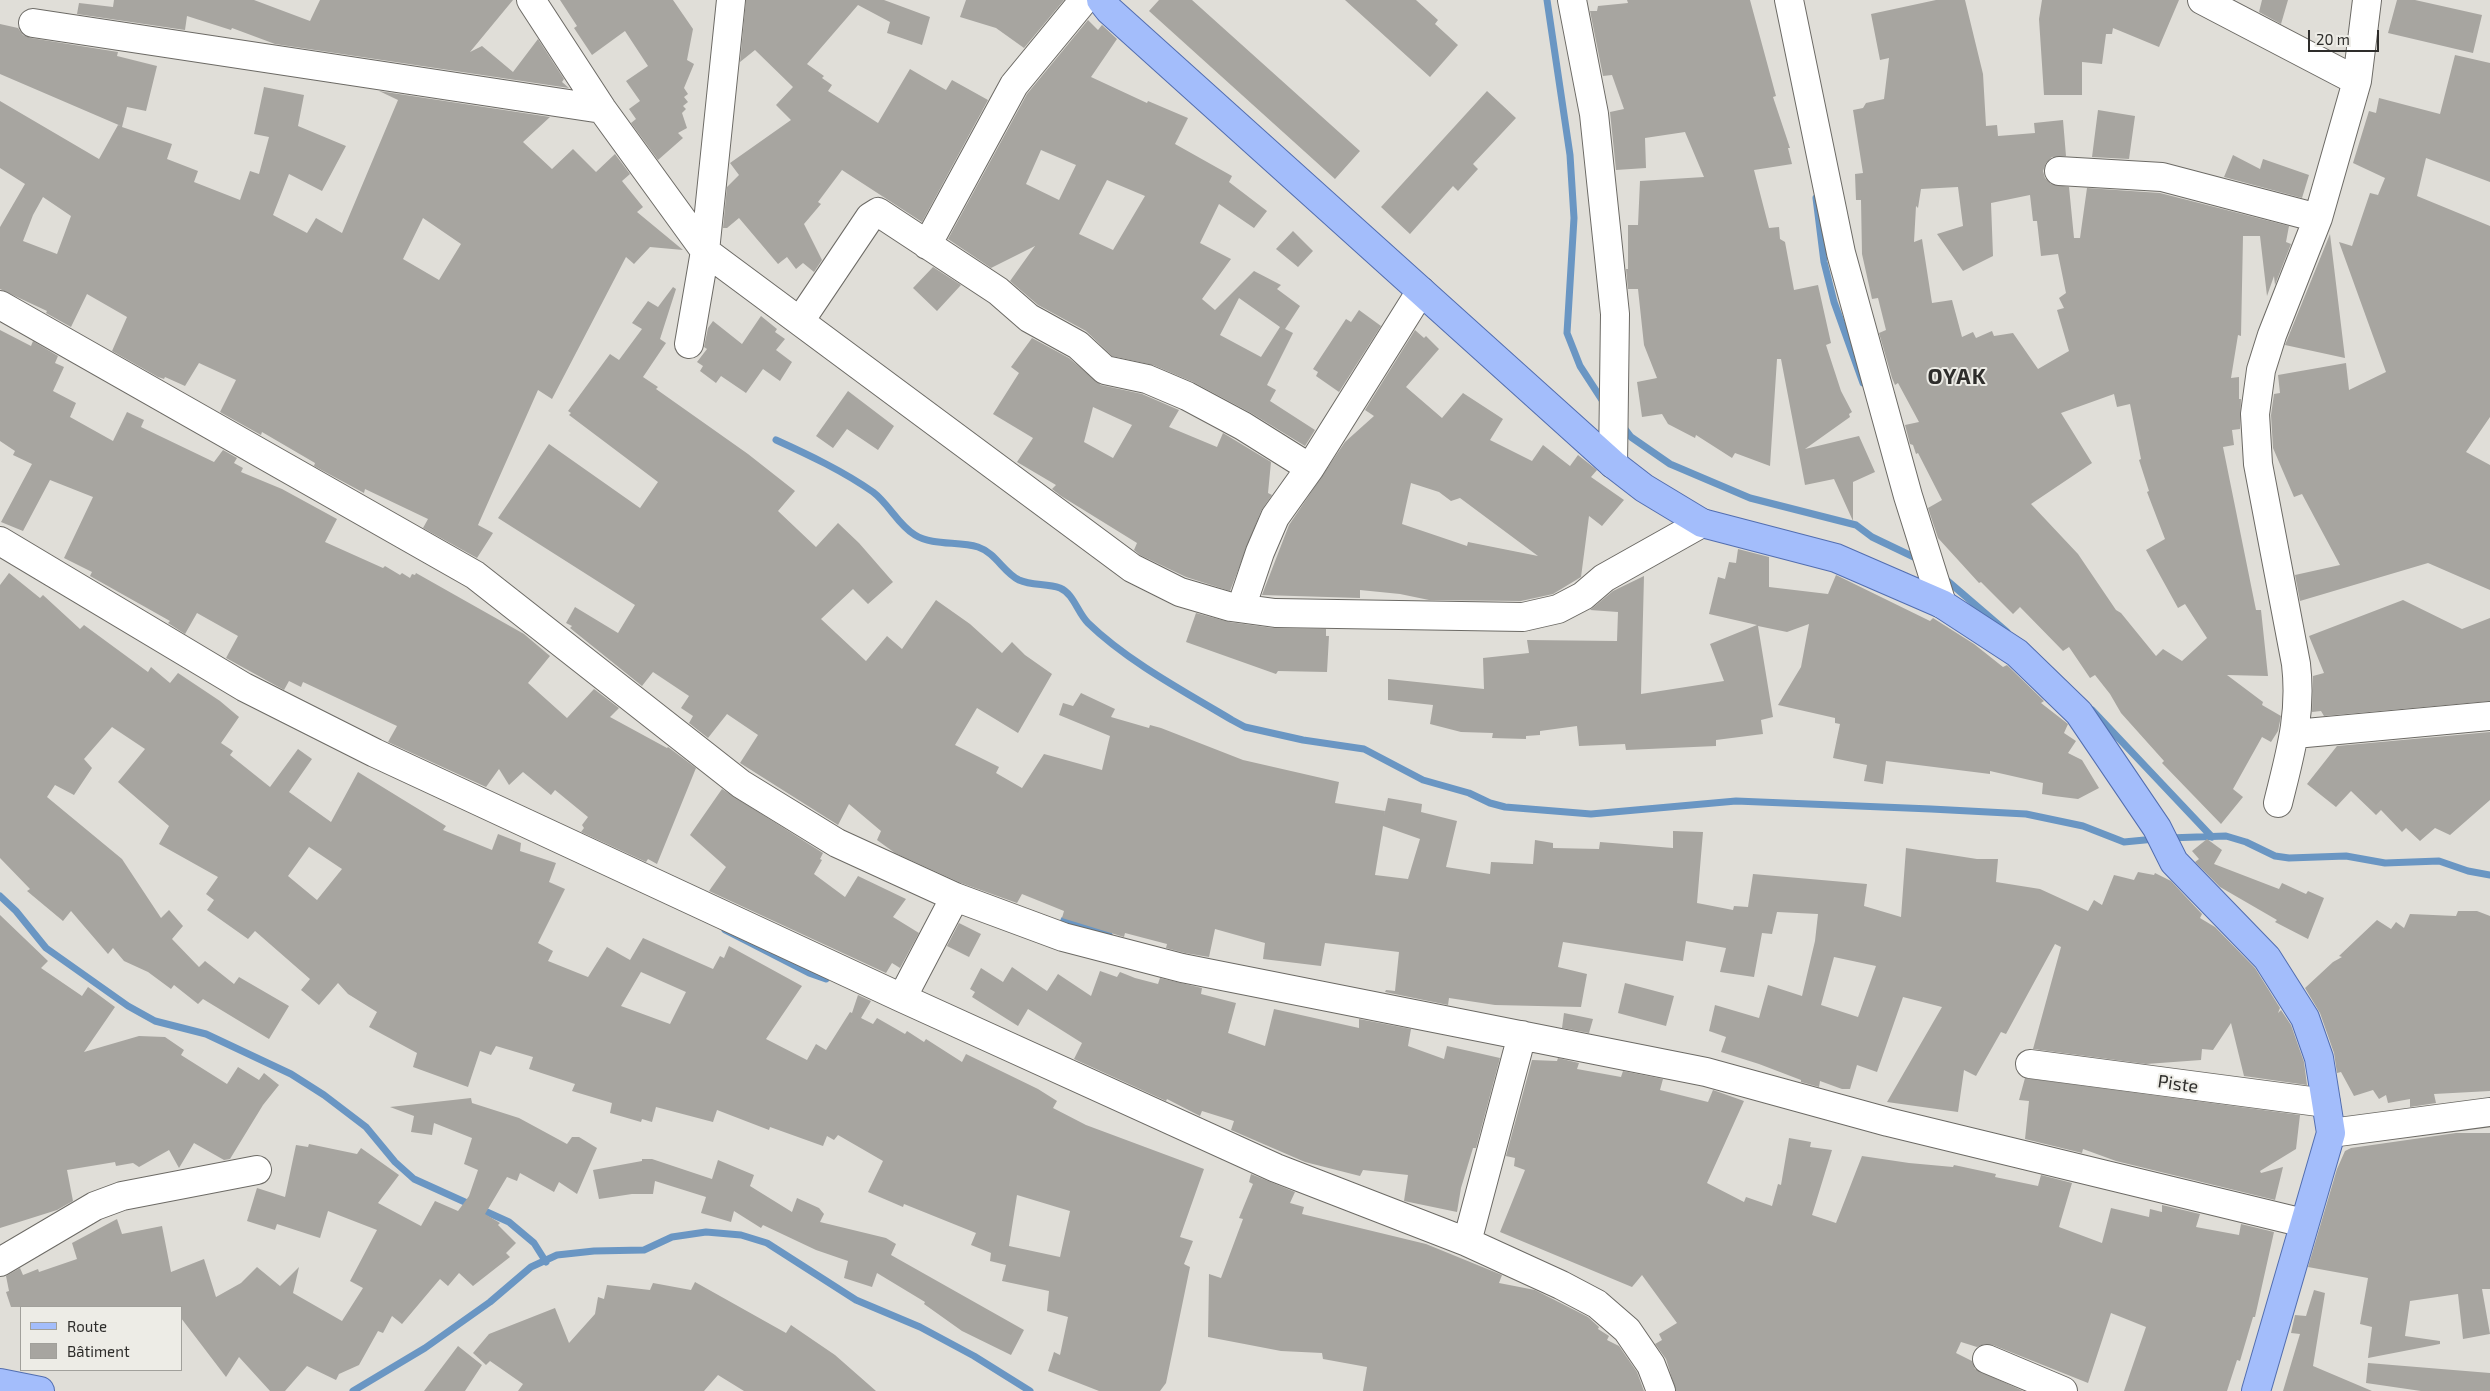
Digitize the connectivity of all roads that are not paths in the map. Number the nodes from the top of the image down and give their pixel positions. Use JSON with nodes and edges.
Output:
{"nodes":[{"id":1,"x":531,"y":0,"type":"edge"},
{"id":2,"x":731,"y":0,"type":"edge"},
{"id":3,"x":1084,"y":0,"type":"edge"},
{"id":4,"x":1101,"y":0,"type":"edge"},
{"id":5,"x":1572,"y":0,"type":"edge"},
{"id":6,"x":1789,"y":0,"type":"edge"},
{"id":7,"x":2202,"y":0,"type":"edge"},
{"id":8,"x":2367,"y":0,"type":"edge"},
{"id":9,"x":33,"y":23,"type":"dead end"},
{"id":10,"x":2356,"y":81,"type":"junction"},
{"id":11,"x":602,"y":109,"type":"junction"},
{"id":12,"x":2058,"y":171,"type":"dead end"},
{"id":13,"x":2318,"y":218,"type":"junction"},
{"id":14,"x":927,"y":245,"type":"junction"},
{"id":15,"x":705,"y":251,"type":"junction"},
{"id":16,"x":1421,"y":291,"type":"junction"},
{"id":17,"x":0,"y":305,"type":"edge"},
{"id":18,"x":800,"y":321,"type":"junction"},
{"id":19,"x":689,"y":344,"type":"dead end"},
{"id":20,"x":1613,"y":464,"type":"junction"},
{"id":21,"x":1310,"y":468,"type":"junction"},
{"id":22,"x":1702,"y":523,"type":"junction"},
{"id":23,"x":0,"y":541,"type":"edge"},
{"id":24,"x":1942,"y":604,"type":"junction"},
{"id":25,"x":1241,"y":608,"type":"junction"},
{"id":26,"x":2490,"y":716,"type":"edge"},
{"id":27,"x":2296,"y":734,"type":"junction"},
{"id":28,"x":2278,"y":802,"type":"dead end"},
{"id":29,"x":955,"y":898,"type":"junction"},
{"id":30,"x":902,"y":998,"type":"junction"},
{"id":31,"x":1522,"y":1035,"type":"junction"},
{"id":32,"x":2030,"y":1064,"type":"dead end"},
{"id":33,"x":2326,"y":1103,"type":"junction"},
{"id":34,"x":2490,"y":1112,"type":"edge"},
{"id":35,"x":2331,"y":1133,"type":"junction"},
{"id":36,"x":257,"y":1170,"type":"dead end"},
{"id":37,"x":2304,"y":1222,"type":"junction"},
{"id":38,"x":1467,"y":1242,"type":"junction"},
{"id":39,"x":0,"y":1262,"type":"edge"},
{"id":40,"x":1987,"y":1359,"type":"dead end"},
{"id":41,"x":0,"y":1383,"type":"edge"},
{"id":42,"x":40,"y":1391,"type":"edge"},
{"id":43,"x":1661,"y":1391,"type":"edge"},
{"id":44,"x":2062,"y":1391,"type":"edge"},
{"id":45,"x":2256,"y":1391,"type":"edge"}],
"edges":[{"from":1,"to":11,"type":"street"},
{"from":2,"to":15,"type":"street"},
{"from":3,"to":14,"type":"street"},
{"from":4,"to":16,"type":"main road"},
{"from":5,"to":20,"type":"street"},
{"from":6,"to":24,"type":"street"},
{"from":7,"to":10,"type":"street"},
{"from":8,"to":10,"type":"street"},
{"from":9,"to":11,"type":"street"},
{"from":10,"to":13,"type":"street"},
{"from":11,"to":15,"type":"street"},
{"from":12,"to":13,"type":"street"},
{"from":13,"to":27,"type":"street"},
{"from":14,"to":18,"type":"street"},
{"from":14,"to":21,"type":"street"},
{"from":15,"to":18,"type":"street"},
{"from":15,"to":19,"type":"street"},
{"from":16,"to":20,"type":"main road"},
{"from":16,"to":21,"type":"street"},
{"from":17,"to":29,"type":"street"},
{"from":18,"to":25,"type":"street"},
{"from":20,"to":22,"type":"main road"},
{"from":21,"to":25,"type":"street"},
{"from":22,"to":24,"type":"main road"},
{"from":22,"to":25,"type":"street"},
{"from":23,"to":30,"type":"street"},
{"from":24,"to":33,"type":"main road"},
{"from":26,"to":27,"type":"street"},
{"from":27,"to":28,"type":"street"},
{"from":29,"to":30,"type":"street"},
{"from":29,"to":31,"type":"street"},
{"from":30,"to":38,"type":"street"},
{"from":31,"to":37,"type":"street"},
{"from":31,"to":38,"type":"street"},
{"from":32,"to":33,"type":"street","name":"Piste"},
{"from":33,"to":35,"type":"main road"},
{"from":34,"to":35,"type":"street"},
{"from":35,"to":37,"type":"main road"},
{"from":36,"to":39,"type":"street"},
{"from":37,"to":45,"type":"main road"},
{"from":38,"to":43,"type":"street"},
{"from":40,"to":44,"type":"street"},
{"from":41,"to":42,"type":"main road"}]}
